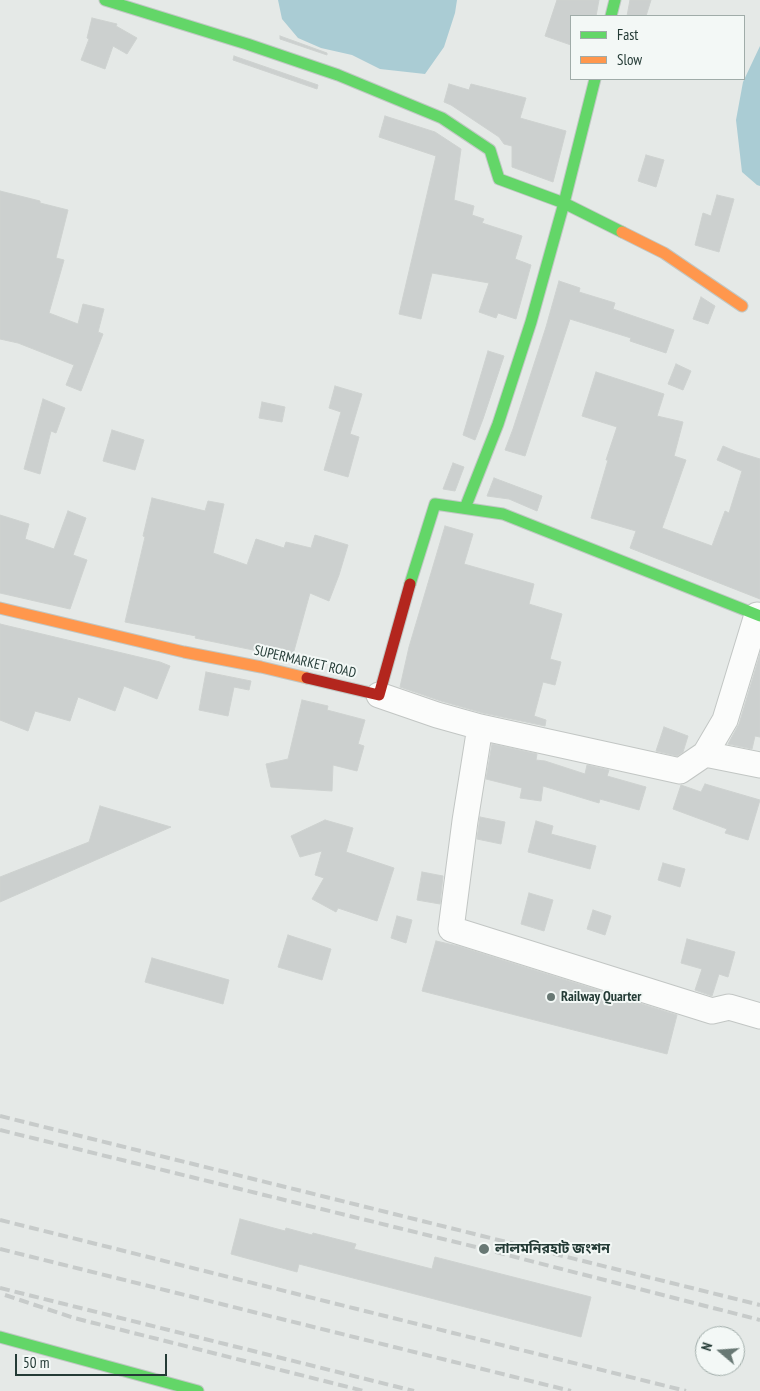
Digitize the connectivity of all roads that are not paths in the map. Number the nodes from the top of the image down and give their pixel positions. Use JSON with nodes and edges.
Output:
{"nodes":[{"id":1,"x":105,"y":0,"type":"edge"},
{"id":2,"x":615,"y":0,"type":"edge"},
{"id":3,"x":611,"y":15,"type":"edge"},
{"id":4,"x":595,"y":80,"type":"edge"},
{"id":5,"x":564,"y":203,"type":"junction"},
{"id":6,"x":742,"y":306,"type":"dead end"},
{"id":7,"x":465,"y":508,"type":"junction"},
{"id":8,"x":0,"y":608,"type":"edge"},
{"id":9,"x":758,"y":616,"type":"edge"},
{"id":10,"x":379,"y":695,"type":"junction"},
{"id":11,"x":480,"y":727,"type":"junction"},
{"id":12,"x":705,"y":754,"type":"junction"},
{"id":13,"x":760,"y":765,"type":"edge"},
{"id":14,"x":760,"y":1016,"type":"edge"},
{"id":15,"x":0,"y":1337,"type":"edge"},
{"id":16,"x":198,"y":1391,"type":"edge"}],
"edges":[{"from":1,"to":5,"type":"street"},
{"from":2,"to":3,"type":"street"},
{"from":4,"to":5,"type":"street"},
{"from":5,"to":6,"type":"street"},
{"from":5,"to":7,"type":"street"},
{"from":7,"to":9,"type":"street"},
{"from":7,"to":10,"type":"street"},
{"from":8,"to":10,"type":"street","name":"SUPERMARKET ROAD"},
{"from":9,"to":12,"type":"street"},
{"from":10,"to":11,"type":"street"},
{"from":11,"to":12,"type":"street"},
{"from":11,"to":14,"type":"street"},
{"from":12,"to":13,"type":"street"},
{"from":15,"to":16,"type":"street"}]}
